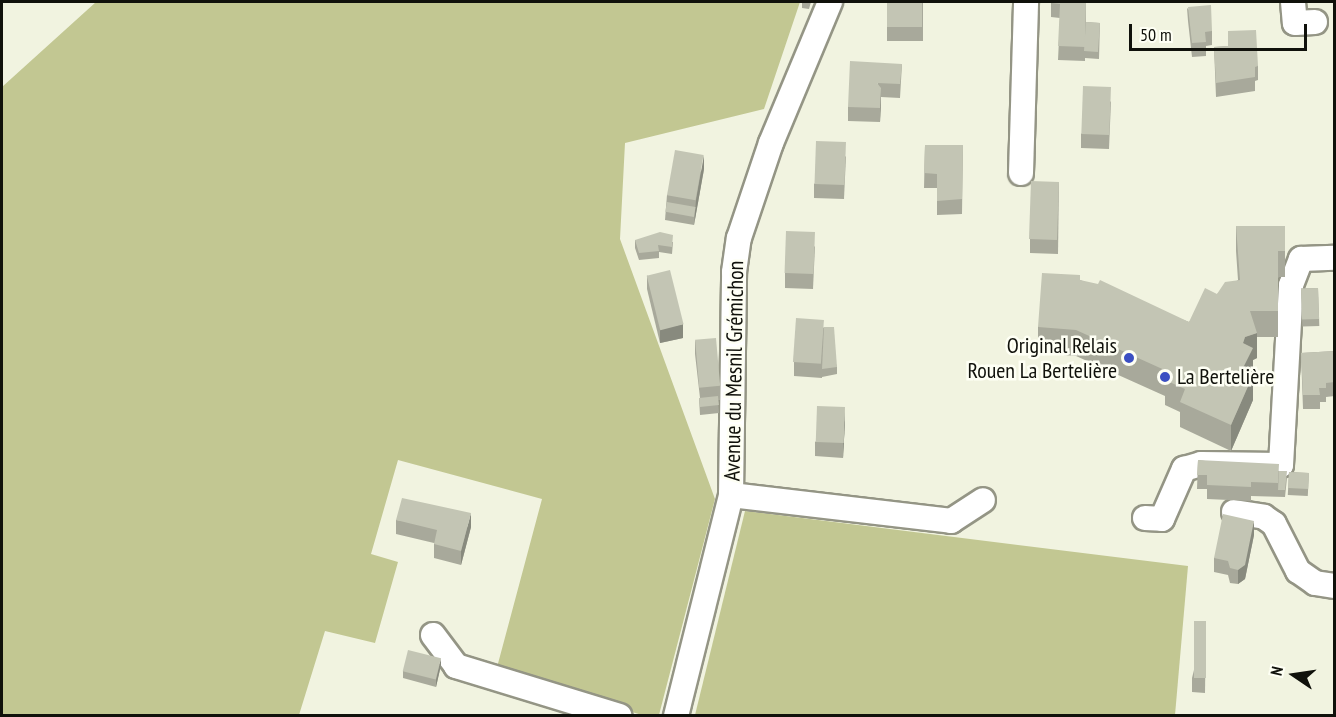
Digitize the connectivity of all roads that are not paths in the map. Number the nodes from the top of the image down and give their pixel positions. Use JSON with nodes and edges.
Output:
{"nodes":[{"id":1,"x":830,"y":2,"type":"edge"},
{"id":2,"x":1026,"y":2,"type":"edge"},
{"id":3,"x":1293,"y":2,"type":"edge"},
{"id":4,"x":1315,"y":22,"type":"dead end"},
{"id":5,"x":1021,"y":172,"type":"dead end"},
{"id":6,"x":1335,"y":258,"type":"edge"},
{"id":7,"x":731,"y":495,"type":"junction"},
{"id":8,"x":983,"y":500,"type":"dead end"},
{"id":9,"x":1234,"y":512,"type":"dead end"},
{"id":10,"x":1145,"y":518,"type":"dead end"},
{"id":11,"x":1335,"y":586,"type":"edge"},
{"id":12,"x":433,"y":635,"type":"dead end"},
{"id":13,"x":620,"y":716,"type":"edge"},
{"id":14,"x":676,"y":716,"type":"edge"}],
"edges":[{"from":1,"to":7,"type":"street","name":"Avenue du Mesnil Grémichon"},
{"from":2,"to":5,"type":"street"},
{"from":3,"to":4,"type":"street"},
{"from":6,"to":10,"type":"street"},
{"from":7,"to":8,"type":"street"},
{"from":7,"to":14,"type":"street","name":"Avenue du Mesnil Grémichon"},
{"from":9,"to":11,"type":"street"},
{"from":12,"to":13,"type":"street"}]}
